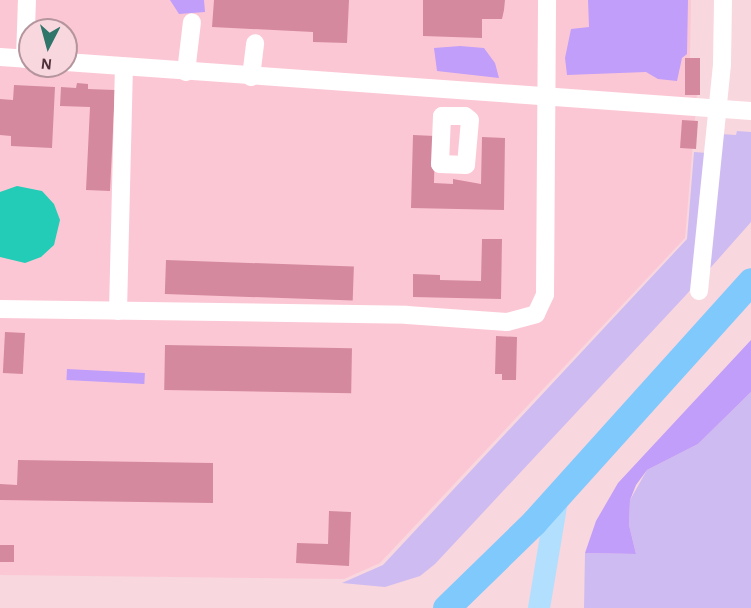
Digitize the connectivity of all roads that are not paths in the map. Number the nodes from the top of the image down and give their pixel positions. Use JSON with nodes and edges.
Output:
{"nodes":[{"id":1,"x":27,"y":0,"type":"edge"},
{"id":2,"x":547,"y":0,"type":"edge"},
{"id":3,"x":723,"y":0,"type":"edge"},
{"id":4,"x":27,"y":18,"type":"edge"},
{"id":5,"x":192,"y":22,"type":"dead end"},
{"id":6,"x":255,"y":43,"type":"dead end"},
{"id":7,"x":0,"y":57,"type":"edge"},
{"id":8,"x":18,"y":58,"type":"edge"},
{"id":9,"x":78,"y":63,"type":"edge"},
{"id":10,"x":124,"y":67,"type":"junction"},
{"id":11,"x":186,"y":72,"type":"junction"},
{"id":12,"x":251,"y":77,"type":"junction"},
{"id":13,"x":455,"y":92,"type":"junction"},
{"id":14,"x":547,"y":98,"type":"junction"},
{"id":15,"x":718,"y":109,"type":"junction"},
{"id":16,"x":751,"y":111,"type":"edge"},
{"id":17,"x":453,"y":115,"type":"dead end"},
{"id":18,"x":751,"y":281,"type":"edge"},
{"id":19,"x":699,"y":291,"type":"dead end"},
{"id":20,"x":0,"y":309,"type":"edge"},
{"id":21,"x":118,"y":311,"type":"junction"},
{"id":22,"x":559,"y":491,"type":"junction"},
{"id":23,"x":446,"y":608,"type":"edge"},
{"id":24,"x":539,"y":608,"type":"edge"}],
"edges":[{"from":1,"to":4,"type":"lane"},
{"from":2,"to":14,"type":"lane"},
{"from":3,"to":15,"type":"lane"},
{"from":5,"to":11,"type":"lane"},
{"from":6,"to":12,"type":"lane"},
{"from":7,"to":8,"type":"lane"},
{"from":9,"to":10,"type":"lane"},
{"from":10,"to":11,"type":"lane"},
{"from":10,"to":21,"type":"lane"},
{"from":11,"to":12,"type":"lane"},
{"from":12,"to":13,"type":"lane"},
{"from":13,"to":14,"type":"lane"},
{"from":13,"to":17,"type":"lane"},
{"from":14,"to":15,"type":"lane"},
{"from":14,"to":21,"type":"lane"},
{"from":15,"to":16,"type":"lane"},
{"from":15,"to":19,"type":"lane"},
{"from":18,"to":22,"type":"highway"},
{"from":20,"to":21,"type":"lane"},
{"from":22,"to":23,"type":"highway"},
{"from":22,"to":24,"type":"main road"}]}
